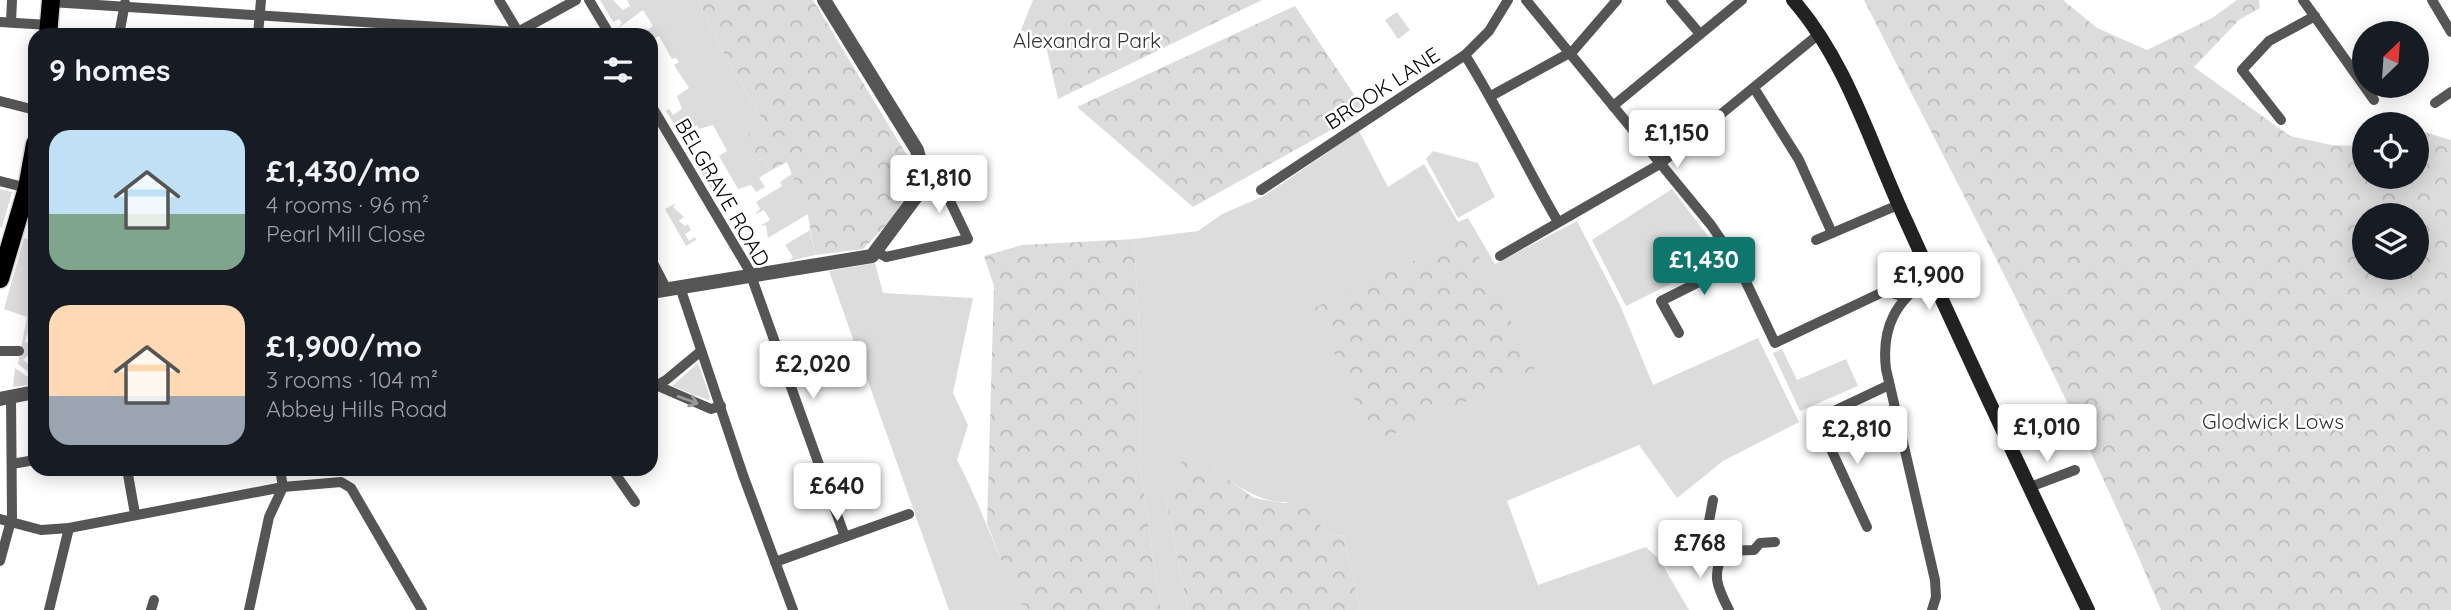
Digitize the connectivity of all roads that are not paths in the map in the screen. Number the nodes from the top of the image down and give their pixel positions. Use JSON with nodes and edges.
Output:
{"nodes":[{"id":1,"x":12,"y":0,"type":"edge"},
{"id":2,"x":261,"y":0,"type":"edge"},
{"id":3,"x":499,"y":0,"type":"edge"},
{"id":4,"x":576,"y":0,"type":"edge"},
{"id":5,"x":589,"y":0,"type":"edge"},
{"id":6,"x":824,"y":0,"type":"edge"},
{"id":7,"x":1508,"y":0,"type":"edge"},
{"id":8,"x":1526,"y":0,"type":"edge"},
{"id":9,"x":1617,"y":0,"type":"edge"},
{"id":10,"x":1671,"y":0,"type":"edge"},
{"id":11,"x":1742,"y":0,"type":"edge"},
{"id":12,"x":1793,"y":0,"type":"edge"},
{"id":13,"x":2303,"y":0,"type":"edge"},
{"id":14,"x":2432,"y":0,"type":"edge"},
{"id":15,"x":51,"y":1,"type":"edge"},
{"id":16,"x":124,"y":4,"type":"edge"},
{"id":17,"x":198,"y":6,"type":"edge"},
{"id":18,"x":259,"y":16,"type":"junction"},
{"id":19,"x":2315,"y":16,"type":"junction"},
{"id":20,"x":5,"y":22,"type":"edge"},
{"id":21,"x":37,"y":28,"type":"edge"},
{"id":22,"x":48,"y":28,"type":"edge"},
{"id":23,"x":120,"y":28,"type":"edge"},
{"id":24,"x":258,"y":28,"type":"edge"},
{"id":25,"x":432,"y":28,"type":"edge"},
{"id":26,"x":515,"y":28,"type":"edge"},
{"id":27,"x":529,"y":28,"type":"edge"},
{"id":28,"x":606,"y":28,"type":"edge"},
{"id":29,"x":2451,"y":32,"type":"edge"},
{"id":30,"x":1700,"y":34,"type":"junction"},
{"id":31,"x":1819,"y":34,"type":"junction"},
{"id":32,"x":1569,"y":53,"type":"junction"},
{"id":33,"x":1465,"y":55,"type":"junction"},
{"id":34,"x":1754,"y":88,"type":"junction"},
{"id":35,"x":2451,"y":92,"type":"edge"},
{"id":36,"x":1491,"y":96,"type":"junction"},
{"id":37,"x":2374,"y":100,"type":"dead end"},
{"id":38,"x":0,"y":101,"type":"edge"},
{"id":39,"x":2435,"y":103,"type":"dead end"},
{"id":40,"x":1613,"y":106,"type":"junction"},
{"id":41,"x":28,"y":108,"type":"edge"},
{"id":42,"x":658,"y":117,"type":"edge"},
{"id":43,"x":2281,"y":120,"type":"dead end"},
{"id":44,"x":1661,"y":164,"type":"junction"},
{"id":45,"x":923,"y":172,"type":"junction"},
{"id":46,"x":0,"y":181,"type":"edge"},
{"id":47,"x":28,"y":188,"type":"edge"},
{"id":48,"x":1261,"y":190,"type":"dead end"},
{"id":49,"x":28,"y":198,"type":"edge"},
{"id":50,"x":1898,"y":205,"type":"junction"},
{"id":51,"x":1558,"y":222,"type":"junction"},
{"id":52,"x":1832,"y":233,"type":"junction"},
{"id":53,"x":1816,"y":240,"type":"dead end"},
{"id":54,"x":877,"y":252,"type":"junction"},
{"id":55,"x":1500,"y":256,"type":"dead end"},
{"id":56,"x":1737,"y":263,"type":"junction"},
{"id":57,"x":658,"y":269,"type":"edge"},
{"id":58,"x":749,"y":271,"type":"junction"},
{"id":59,"x":1931,"y":276,"type":"junction"},
{"id":60,"x":0,"y":279,"type":"edge"},
{"id":61,"x":673,"y":289,"type":"junction"},
{"id":62,"x":658,"y":291,"type":"edge"},
{"id":63,"x":1905,"y":297,"type":"junction"},
{"id":64,"x":1679,"y":333,"type":"dead end"},
{"id":65,"x":0,"y":351,"type":"edge"},
{"id":66,"x":19,"y":351,"type":"dead end"},
{"id":67,"x":701,"y":351,"type":"junction"},
{"id":68,"x":658,"y":384,"type":"edge"},
{"id":69,"x":1889,"y":385,"type":"junction"},
{"id":70,"x":658,"y":389,"type":"edge"},
{"id":71,"x":28,"y":393,"type":"edge"},
{"id":72,"x":5,"y":398,"type":"edge"},
{"id":73,"x":721,"y":406,"type":"junction"},
{"id":74,"x":28,"y":461,"type":"edge"},
{"id":75,"x":12,"y":464,"type":"junction"},
{"id":76,"x":2075,"y":470,"type":"dead end"},
{"id":77,"x":128,"y":476,"type":"edge"},
{"id":78,"x":281,"y":476,"type":"edge"},
{"id":79,"x":617,"y":476,"type":"edge"},
{"id":80,"x":283,"y":487,"type":"junction"},
{"id":81,"x":2030,"y":487,"type":"junction"},
{"id":82,"x":1713,"y":500,"type":"dead end"},
{"id":83,"x":635,"y":502,"type":"dead end"},
{"id":84,"x":135,"y":514,"type":"junction"},
{"id":85,"x":909,"y":514,"type":"dead end"},
{"id":86,"x":5,"y":520,"type":"edge"},
{"id":87,"x":1867,"y":527,"type":"dead end"},
{"id":88,"x":69,"y":528,"type":"junction"},
{"id":89,"x":845,"y":537,"type":"junction"},
{"id":90,"x":1775,"y":542,"type":"dead end"},
{"id":91,"x":1724,"y":554,"type":"junction"},
{"id":92,"x":0,"y":561,"type":"edge"},
{"id":93,"x":775,"y":562,"type":"junction"},
{"id":94,"x":50,"y":610,"type":"edge"},
{"id":95,"x":249,"y":610,"type":"edge"},
{"id":96,"x":422,"y":610,"type":"edge"},
{"id":97,"x":793,"y":610,"type":"edge"},
{"id":98,"x":1728,"y":610,"type":"edge"},
{"id":99,"x":1932,"y":610,"type":"edge"},
{"id":100,"x":2088,"y":610,"type":"edge"}],
"edges":[{"from":1,"to":20,"type":"street"},
{"from":2,"to":18,"type":"street"},
{"from":3,"to":26,"type":"street"},
{"from":4,"to":27,"type":"street"},
{"from":5,"to":28,"type":"street"},
{"from":6,"to":45,"type":"street"},
{"from":7,"to":33,"type":"street","name":"BROOK LANE"},
{"from":8,"to":32,"type":"street"},
{"from":9,"to":32,"type":"street"},
{"from":10,"to":30,"type":"street"},
{"from":11,"to":30,"type":"street"},
{"from":12,"to":31,"type":"main road"},
{"from":13,"to":19,"type":"street"},
{"from":14,"to":29,"type":"street"},
{"from":15,"to":16,"type":"street"},
{"from":15,"to":22,"type":"highway"},
{"from":16,"to":17,"type":"street"},
{"from":16,"to":23,"type":"street"},
{"from":17,"to":18,"type":"street"},
{"from":18,"to":24,"type":"street"},
{"from":18,"to":25,"type":"street"},
{"from":19,"to":37,"type":"street"},
{"from":19,"to":43,"type":"street"},
{"from":20,"to":21,"type":"street"},
{"from":30,"to":40,"type":"street"},
{"from":31,"to":34,"type":"street"},
{"from":31,"to":50,"type":"main road"},
{"from":32,"to":36,"type":"street"},
{"from":32,"to":40,"type":"street"},
{"from":33,"to":36,"type":"street"},
{"from":33,"to":48,"type":"street","name":"BROOK LANE"},
{"from":34,"to":44,"type":"street"},
{"from":34,"to":52,"type":"street"},
{"from":35,"to":39,"type":"street"},
{"from":36,"to":51,"type":"street"},
{"from":38,"to":41,"type":"street"},
{"from":40,"to":44,"type":"street"},
{"from":42,"to":58,"type":"street","name":"BELGRAVE ROAD"},
{"from":44,"to":51,"type":"street"},
{"from":44,"to":56,"type":"street"},
{"from":45,"to":54,"type":"street"},
{"from":45,"to":54,"type":"street"},
{"from":46,"to":47,"type":"street"},
{"from":49,"to":60,"type":"highway"},
{"from":50,"to":52,"type":"street"},
{"from":50,"to":59,"type":"main road"},
{"from":51,"to":55,"type":"street"},
{"from":52,"to":53,"type":"street"},
{"from":54,"to":58,"type":"street"},
{"from":56,"to":63,"type":"street"},
{"from":56,"to":64,"type":"street"},
{"from":57,"to":61,"type":"street"},
{"from":58,"to":61,"type":"street"},
{"from":58,"to":89,"type":"street","name":"BELGRAVE ROAD"},
{"from":59,"to":63,"type":"street"},
{"from":59,"to":81,"type":"main road"},
{"from":61,"to":62,"type":"street"},
{"from":61,"to":67,"type":"street"},
{"from":63,"to":69,"type":"street"},
{"from":65,"to":66,"type":"street"},
{"from":67,"to":68,"type":"street"},
{"from":67,"to":73,"type":"street"},
{"from":69,"to":87,"type":"street"},
{"from":69,"to":99,"type":"street"},
{"from":70,"to":73,"type":"street","one_way":true},
{"from":71,"to":72,"type":"street"},
{"from":72,"to":75,"type":"street"},
{"from":73,"to":93,"type":"street"},
{"from":74,"to":75,"type":"street"},
{"from":75,"to":86,"type":"street"},
{"from":76,"to":81,"type":"street"},
{"from":77,"to":84,"type":"street"},
{"from":78,"to":80,"type":"street"},
{"from":79,"to":83,"type":"street"},
{"from":80,"to":84,"type":"street"},
{"from":80,"to":95,"type":"street"},
{"from":80,"to":96,"type":"street"},
{"from":81,"to":100,"type":"main road"},
{"from":82,"to":91,"type":"street"},
{"from":84,"to":88,"type":"street"},
{"from":85,"to":89,"type":"street"},
{"from":86,"to":88,"type":"street"},
{"from":86,"to":92,"type":"street"},
{"from":88,"to":94,"type":"street"},
{"from":89,"to":93,"type":"street"},
{"from":90,"to":91,"type":"street"},
{"from":91,"to":98,"type":"street"},
{"from":93,"to":97,"type":"street"}]}
